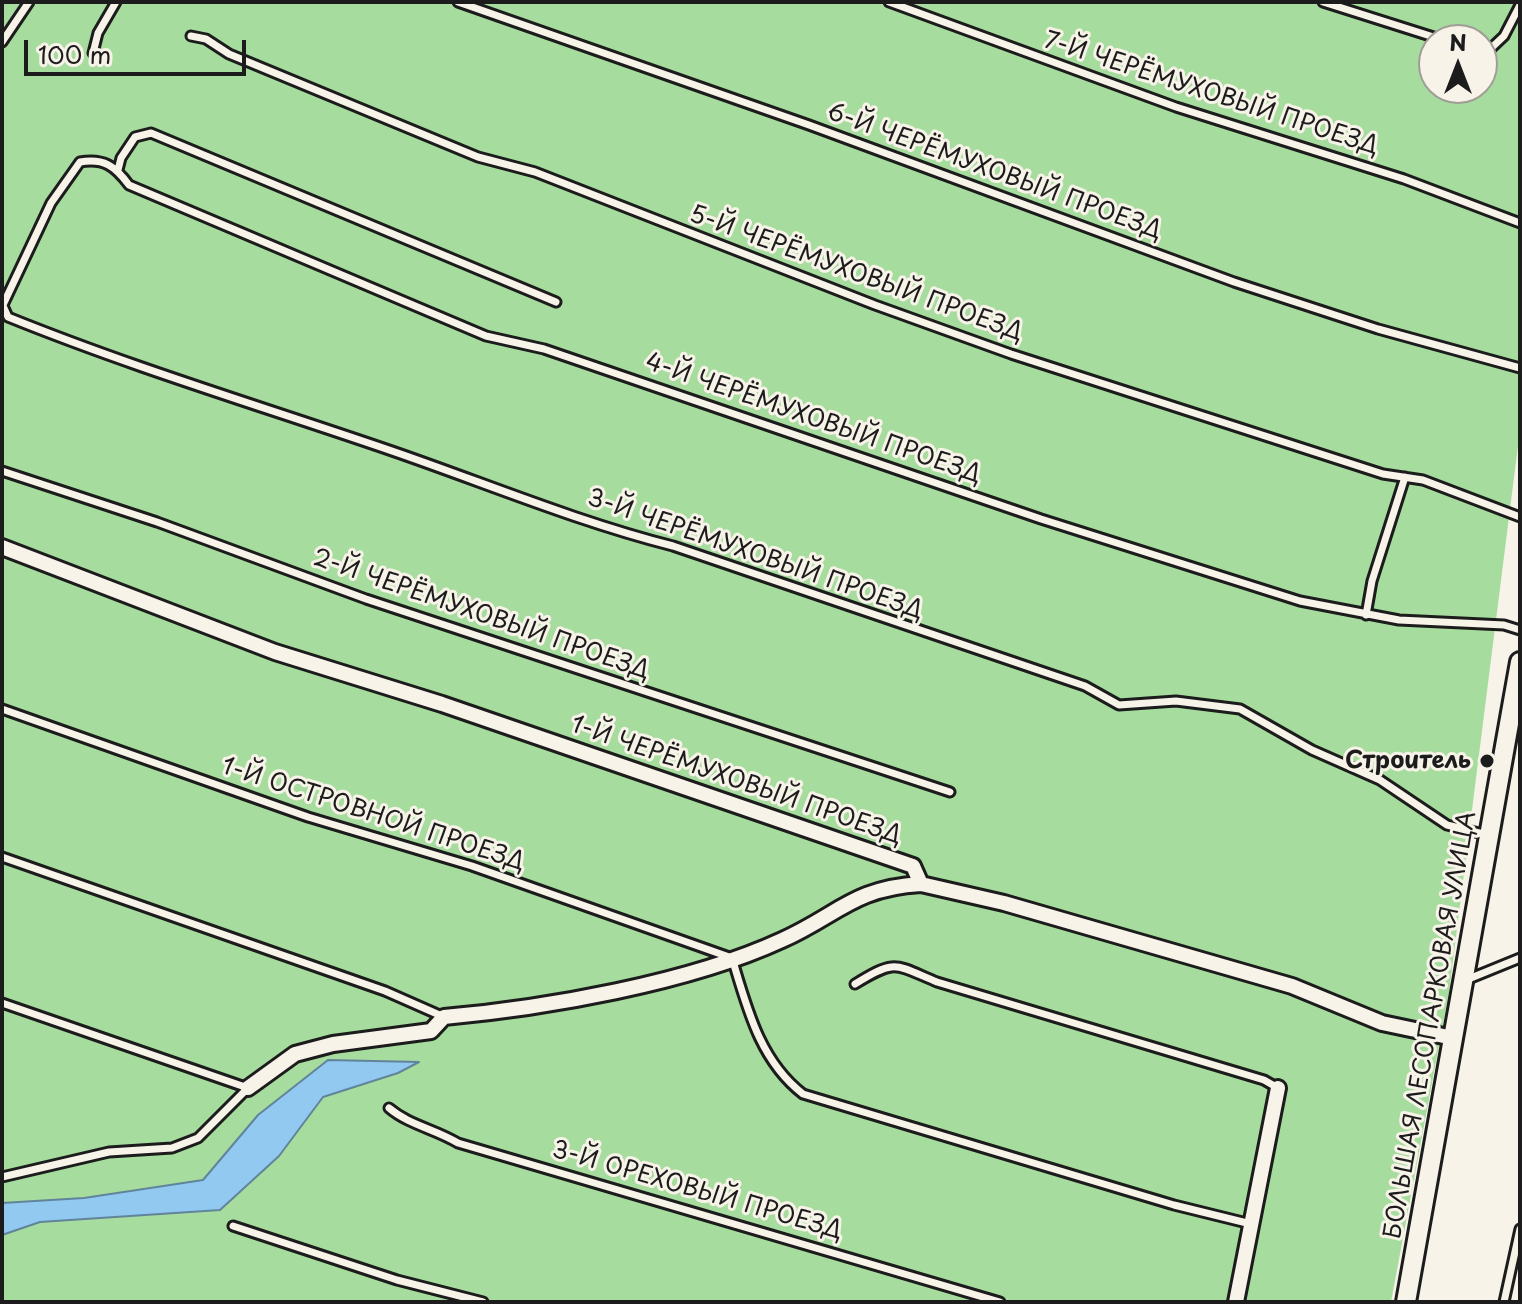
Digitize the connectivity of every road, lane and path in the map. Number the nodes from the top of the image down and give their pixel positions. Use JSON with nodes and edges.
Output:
{"nodes":[{"id":1,"x":29,"y":2,"type":"edge"},
{"id":2,"x":116,"y":2,"type":"edge"},
{"id":3,"x":458,"y":2,"type":"edge"},
{"id":4,"x":889,"y":2,"type":"edge"},
{"id":5,"x":1323,"y":2,"type":"edge"},
{"id":6,"x":1518,"y":4,"type":"edge"},
{"id":7,"x":1418,"y":32,"type":"edge"},
{"id":8,"x":191,"y":36,"type":"dead end"},
{"id":9,"x":2,"y":42,"type":"edge"},
{"id":10,"x":1498,"y":42,"type":"edge"},
{"id":11,"x":93,"y":53,"type":"dead end"},
{"id":12,"x":118,"y":170,"type":"junction"},
{"id":13,"x":1520,"y":223,"type":"edge"},
{"id":14,"x":556,"y":302,"type":"dead end"},
{"id":15,"x":2,"y":306,"type":"edge"},
{"id":16,"x":1520,"y":368,"type":"edge"},
{"id":17,"x":2,"y":471,"type":"edge"},
{"id":18,"x":1405,"y":477,"type":"junction"},
{"id":19,"x":1520,"y":517,"type":"edge"},
{"id":20,"x":2,"y":547,"type":"edge"},
{"id":21,"x":1366,"y":615,"type":"junction"},
{"id":22,"x":1520,"y":630,"type":"edge"},
{"id":23,"x":1520,"y":662,"type":"edge"},
{"id":24,"x":2,"y":709,"type":"edge"},
{"id":25,"x":950,"y":792,"type":"dead end"},
{"id":26,"x":1489,"y":836,"type":"junction"},
{"id":27,"x":2,"y":857,"type":"edge"},
{"id":28,"x":921,"y":884,"type":"junction"},
{"id":29,"x":732,"y":958,"type":"junction"},
{"id":30,"x":1520,"y":958,"type":"edge"},
{"id":31,"x":1463,"y":981,"type":"junction"},
{"id":32,"x":855,"y":984,"type":"dead end"},
{"id":33,"x":2,"y":1003,"type":"edge"},
{"id":34,"x":444,"y":1017,"type":"junction"},
{"id":35,"x":1453,"y":1038,"type":"junction"},
{"id":36,"x":248,"y":1088,"type":"junction"},
{"id":37,"x":1278,"y":1088,"type":"joint"},
{"id":38,"x":389,"y":1108,"type":"dead end"},
{"id":39,"x":2,"y":1177,"type":"edge"},
{"id":40,"x":1253,"y":1224,"type":"junction"},
{"id":41,"x":233,"y":1226,"type":"dead end"},
{"id":42,"x":1520,"y":1229,"type":"edge"},
{"id":43,"x":483,"y":1302,"type":"edge"},
{"id":44,"x":1000,"y":1302,"type":"edge"},
{"id":45,"x":1236,"y":1302,"type":"edge"},
{"id":46,"x":1406,"y":1302,"type":"edge"},
{"id":47,"x":1504,"y":1302,"type":"edge"}],
"edges":[{"from":1,"to":9,"type":"lane"},
{"from":2,"to":11,"type":"lane"},
{"from":3,"to":16,"type":"lane","name":"6-Й ЧЕРЁМУХОВЫЙ ПРОЕЗД"},
{"from":4,"to":13,"type":"lane","name":"7-Й ЧЕРЁМУХОВЫЙ ПРОЕЗД"},
{"from":5,"to":7,"type":"lane"},
{"from":6,"to":10,"type":"lane"},
{"from":8,"to":18,"type":"lane","name":"5-Й ЧЕРЁМУХОВЫЙ ПРОЕЗД"},
{"from":12,"to":14,"type":"lane"},
{"from":12,"to":15,"type":"lane"},
{"from":12,"to":21,"type":"lane","name":"4-Й ЧЕРЁМУХОВЫЙ ПРОЕЗД"},
{"from":15,"to":26,"type":"lane","name":"3-Й ЧЕРЁМУХОВЫЙ ПРОЕЗД"},
{"from":17,"to":25,"type":"lane","name":"2-Й ЧЕРЁМУХОВЫЙ ПРОЕЗД"},
{"from":18,"to":19,"type":"lane","name":"5-Й ЧЕРЁМУХОВЫЙ ПРОЕЗД"},
{"from":18,"to":21,"type":"lane"},
{"from":20,"to":28,"type":"street","name":"1-Й ЧЕРЁМУХОВЫЙ ПРОЕЗД"},
{"from":21,"to":22,"type":"lane","name":"4-Й ЧЕРЁМУХОВЫЙ ПРОЕЗД"},
{"from":23,"to":26,"type":"main road","name":"БОЛЬШАЯ ЛЕСОПАРКОВАЯ УЛИЦА"},
{"from":24,"to":29,"type":"lane","name":"1-Й ОСТРОВНОЙ ПРОЕЗД"},
{"from":26,"to":31,"type":"main road","name":"БОЛЬШАЯ ЛЕСОПАРКОВАЯ УЛИЦА"},
{"from":27,"to":34,"type":"lane"},
{"from":28,"to":29,"type":"street"},
{"from":28,"to":35,"type":"street","name":"1-Й ЧЕРЁМУХОВЫЙ ПРОЕЗД"},
{"from":29,"to":34,"type":"street"},
{"from":29,"to":40,"type":"lane"},
{"from":30,"to":31,"type":"lane"},
{"from":31,"to":35,"type":"main road","name":"БОЛЬШАЯ ЛЕСОПАРКОВАЯ УЛИЦА"},
{"from":32,"to":37,"type":"lane"},
{"from":33,"to":36,"type":"lane"},
{"from":34,"to":36,"type":"street"},
{"from":35,"to":46,"type":"main road","name":"БОЛЬШАЯ ЛЕСОПАРКОВАЯ УЛИЦА"},
{"from":36,"to":39,"type":"lane"},
{"from":37,"to":40,"type":"street"},
{"from":38,"to":44,"type":"lane","name":"3-Й ОРЕХОВЫЙ ПРОЕЗД"},
{"from":40,"to":45,"type":"street"},
{"from":41,"to":43,"type":"lane"},
{"from":42,"to":47,"type":"lane"}]}
